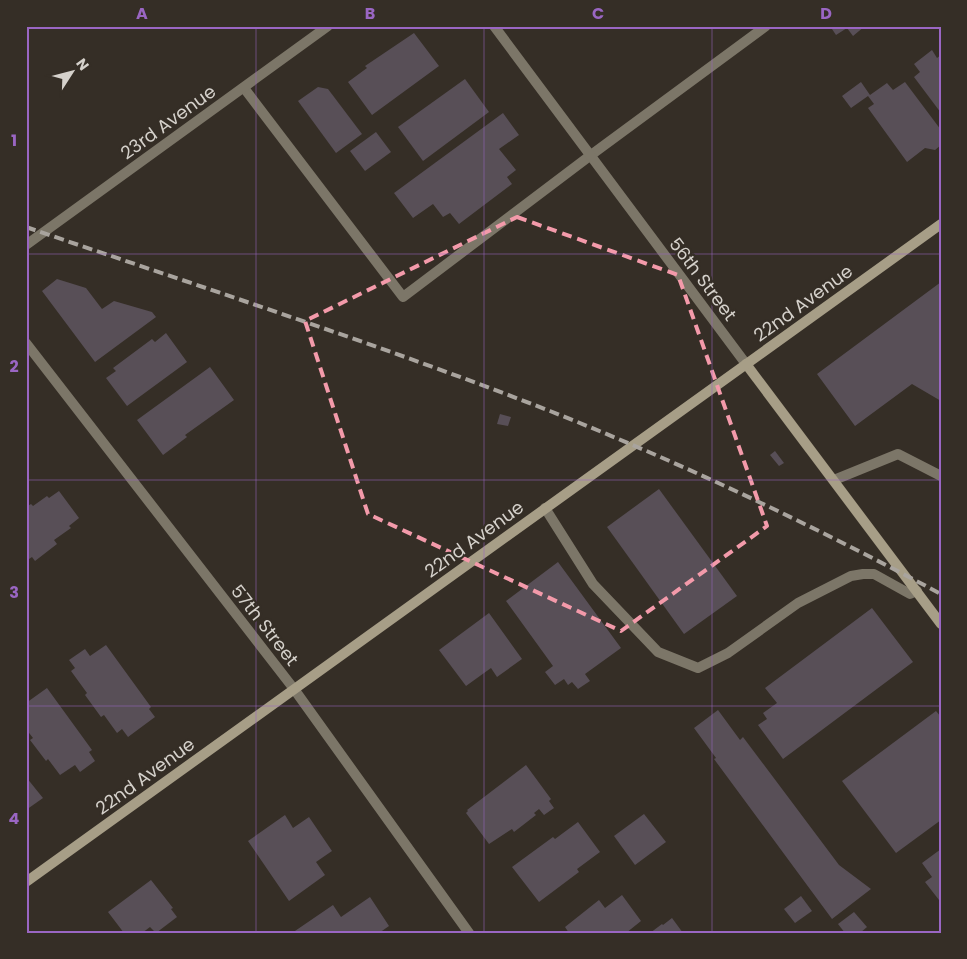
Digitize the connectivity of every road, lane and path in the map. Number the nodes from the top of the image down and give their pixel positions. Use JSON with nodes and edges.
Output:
{"nodes":[{"id":1,"x":328,"y":26,"type":"edge"},
{"id":2,"x":494,"y":26,"type":"edge"},
{"id":3,"x":766,"y":26,"type":"edge"},
{"id":4,"x":244,"y":88,"type":"junction"},
{"id":5,"x":590,"y":155,"type":"junction"},
{"id":6,"x":941,"y":224,"type":"edge"},
{"id":7,"x":26,"y":245,"type":"edge"},
{"id":8,"x":26,"y":343,"type":"edge"},
{"id":9,"x":746,"y":364,"type":"junction"},
{"id":10,"x":941,"y":476,"type":"edge"},
{"id":11,"x":834,"y":480,"type":"junction"},
{"id":12,"x":544,"y":508,"type":"junction"},
{"id":13,"x":917,"y":591,"type":"junction"},
{"id":14,"x":941,"y":624,"type":"edge"},
{"id":15,"x":294,"y":689,"type":"junction"},
{"id":16,"x":26,"y":882,"type":"edge"},
{"id":17,"x":469,"y":933,"type":"edge"}],
"edges":[{"from":1,"to":4,"type":"street","name":"23rd Avenue"},
{"from":2,"to":5,"type":"street","name":"56th Street"},
{"from":3,"to":5,"type":"street"},
{"from":4,"to":5,"type":"street"},
{"from":4,"to":7,"type":"street","name":"23rd Avenue"},
{"from":5,"to":9,"type":"street","name":"56th Street"},
{"from":6,"to":9,"type":"street","name":"22nd Avenue"},
{"from":8,"to":15,"type":"street","name":"57th Street"},
{"from":9,"to":11,"type":"street","name":"56th Street"},
{"from":9,"to":12,"type":"street","name":"22nd Avenue"},
{"from":10,"to":11,"type":"street"},
{"from":11,"to":13,"type":"street","name":"56th Street"},
{"from":12,"to":13,"type":"street"},
{"from":12,"to":15,"type":"street","name":"22nd Avenue"},
{"from":13,"to":14,"type":"street","name":"56th Street"},
{"from":15,"to":16,"type":"street","name":"22nd Avenue"},
{"from":15,"to":17,"type":"street","name":"57th Street"}]}
